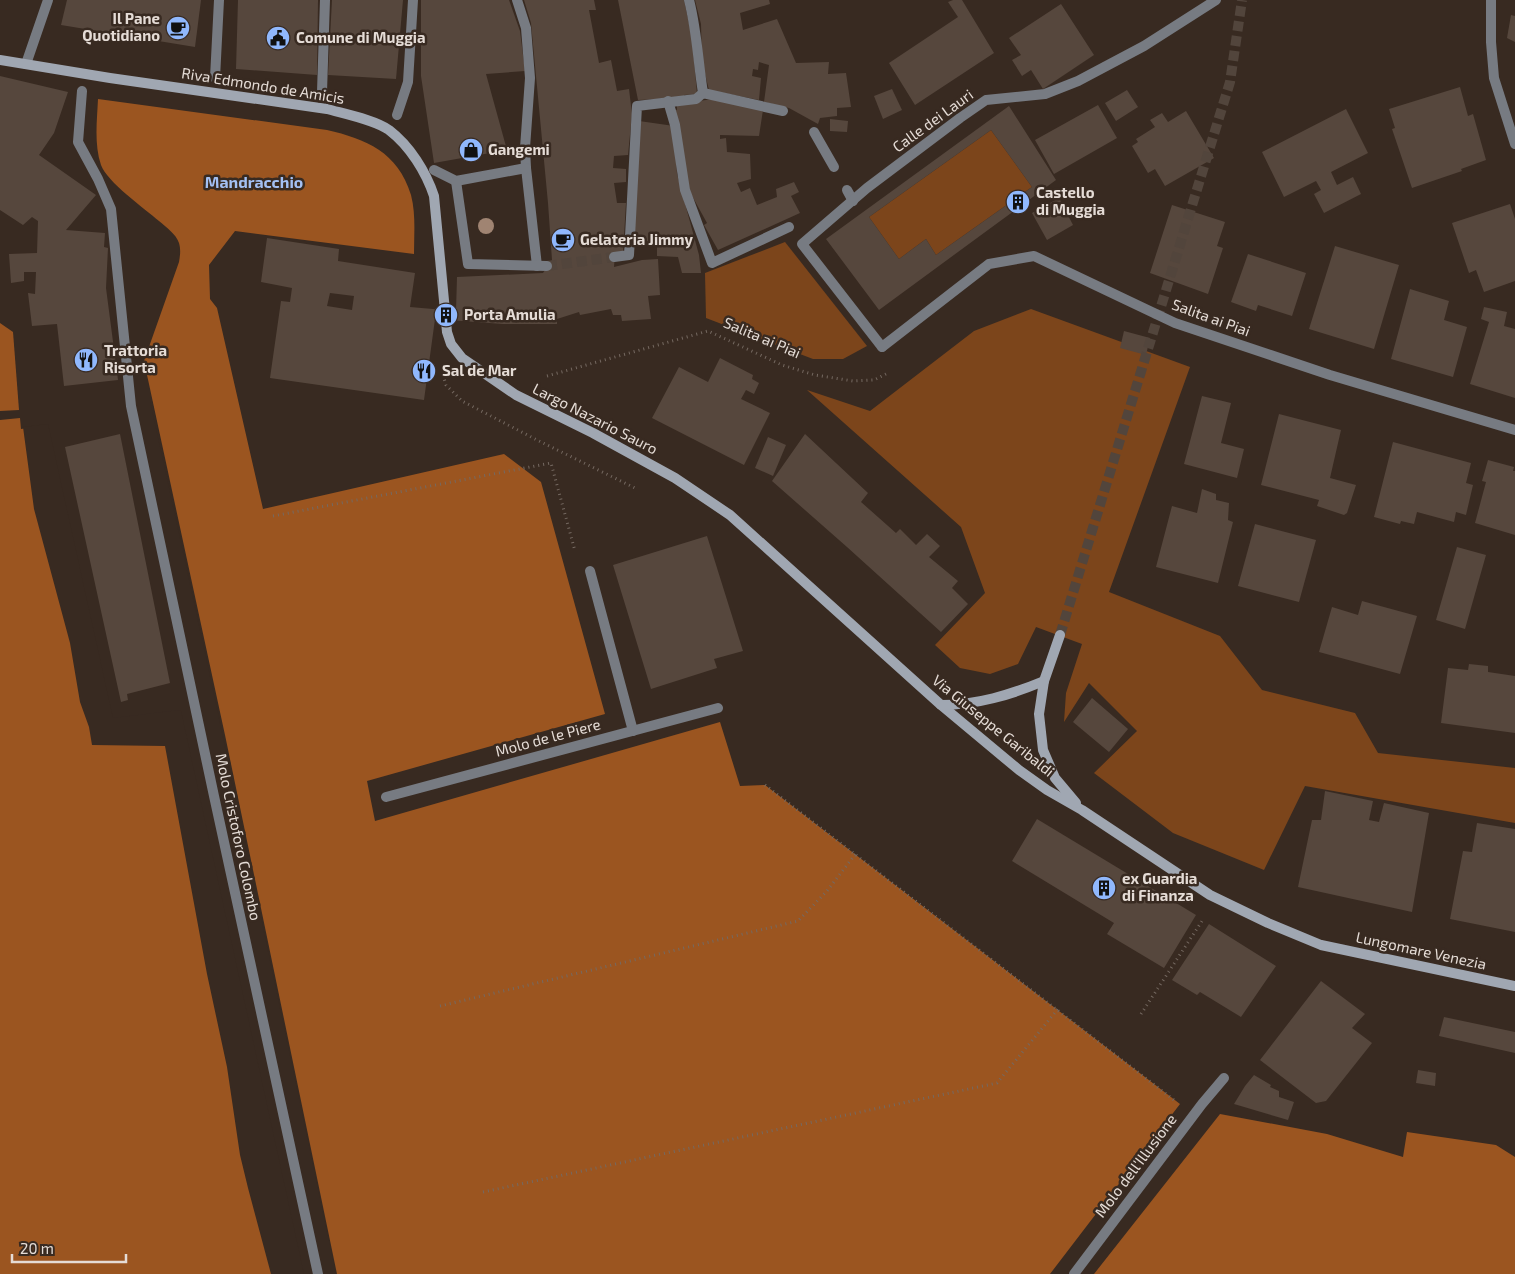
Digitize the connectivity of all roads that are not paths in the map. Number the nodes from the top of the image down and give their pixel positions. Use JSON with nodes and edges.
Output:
{"nodes":[{"id":1,"x":48,"y":0,"type":"edge"},
{"id":2,"x":219,"y":0,"type":"edge"},
{"id":3,"x":325,"y":0,"type":"edge"},
{"id":4,"x":413,"y":0,"type":"edge"},
{"id":5,"x":517,"y":0,"type":"edge"},
{"id":6,"x":689,"y":0,"type":"edge"},
{"id":7,"x":1216,"y":0,"type":"edge"},
{"id":8,"x":1491,"y":0,"type":"edge"},
{"id":9,"x":0,"y":60,"type":"edge"},
{"id":10,"x":26,"y":64,"type":"junction"},
{"id":11,"x":215,"y":78,"type":"dead end"},
{"id":12,"x":82,"y":91,"type":"dead end"},
{"id":13,"x":322,"y":92,"type":"dead end"},
{"id":14,"x":703,"y":93,"type":"junction"},
{"id":15,"x":668,"y":101,"type":"junction"},
{"id":16,"x":783,"y":111,"type":"dead end"},
{"id":17,"x":397,"y":115,"type":"dead end"},
{"id":18,"x":814,"y":132,"type":"dead end"},
{"id":19,"x":1515,"y":144,"type":"edge"},
{"id":20,"x":834,"y":167,"type":"dead end"},
{"id":21,"x":526,"y":168,"type":"junction"},
{"id":22,"x":434,"y":170,"type":"dead end"},
{"id":23,"x":456,"y":181,"type":"junction"},
{"id":24,"x":847,"y":190,"type":"dead end"},
{"id":25,"x":853,"y":200,"type":"junction"},
{"id":26,"x":789,"y":228,"type":"dead end"},
{"id":27,"x":614,"y":257,"type":"tunnel mouth"},
{"id":28,"x":446,"y":314,"type":"joint"},
{"id":29,"x":882,"y":347,"type":"joint"},
{"id":30,"x":1515,"y":430,"type":"edge"},
{"id":31,"x":730,"y":515,"type":"joint"},
{"id":32,"x":590,"y":571,"type":"dead end"},
{"id":33,"x":1060,"y":635,"type":"tunnel mouth"},
{"id":34,"x":1044,"y":681,"type":"junction"},
{"id":35,"x":941,"y":705,"type":"junction"},
{"id":36,"x":718,"y":708,"type":"dead end"},
{"id":37,"x":633,"y":731,"type":"junction"},
{"id":38,"x":386,"y":797,"type":"dead end"},
{"id":39,"x":1082,"y":810,"type":"junction"},
{"id":40,"x":1321,"y":945,"type":"joint"},
{"id":41,"x":1515,"y":986,"type":"edge"},
{"id":42,"x":1224,"y":1078,"type":"dead end"},
{"id":43,"x":318,"y":1274,"type":"edge"},
{"id":44,"x":1074,"y":1274,"type":"edge"}],
"edges":[{"from":1,"to":10,"type":"street"},
{"from":2,"to":11,"type":"street"},
{"from":3,"to":13,"type":"street"},
{"from":4,"to":17,"type":"street"},
{"from":5,"to":21,"type":"street"},
{"from":6,"to":14,"type":"street"},
{"from":7,"to":25,"type":"street","name":"Calle dei Lauri"},
{"from":8,"to":19,"type":"street"},
{"from":9,"to":10,"type":"main road","name":"Riva Edmondo de Amicis"},
{"from":10,"to":28,"type":"main road","name":"Riva Edmondo de Amicis"},
{"from":12,"to":43,"type":"street","name":"Molo Cristoforo Colombo"},
{"from":14,"to":15,"type":"street"},
{"from":14,"to":16,"type":"street"},
{"from":15,"to":26,"type":"street"},
{"from":15,"to":27,"type":"street"},
{"from":18,"to":20,"type":"street"},
{"from":21,"to":23,"type":"street"},
{"from":21,"to":23,"type":"street"},
{"from":22,"to":23,"type":"street"},
{"from":24,"to":25,"type":"street"},
{"from":25,"to":29,"type":"street","name":"Calle dei Lauri"},
{"from":28,"to":31,"type":"main road","name":"Largo Nazario Sauro"},
{"from":29,"to":30,"type":"street","name":"Salita ai Piai"},
{"from":31,"to":35,"type":"main road","name":"Via Giuseppe Garibaldi"},
{"from":32,"to":37,"type":"street"},
{"from":33,"to":34,"type":"main road"},
{"from":34,"to":35,"type":"main road"},
{"from":34,"to":39,"type":"main road"},
{"from":35,"to":39,"type":"main road","name":"Via Giuseppe Garibaldi"},
{"from":36,"to":37,"type":"street","name":"Molo de le Piere"},
{"from":37,"to":38,"type":"street","name":"Molo de le Piere"},
{"from":39,"to":40,"type":"main road","name":"Via Giuseppe Garibaldi"},
{"from":40,"to":41,"type":"main road","name":"Lungomare Venezia"},
{"from":42,"to":44,"type":"street","name":"Molo dell'Illusione"}]}
